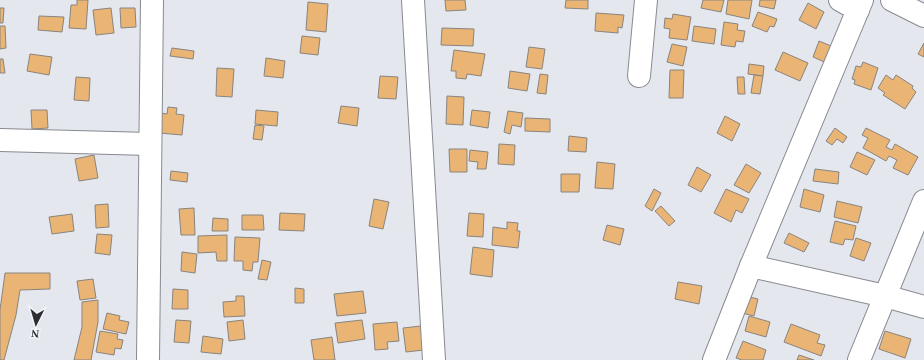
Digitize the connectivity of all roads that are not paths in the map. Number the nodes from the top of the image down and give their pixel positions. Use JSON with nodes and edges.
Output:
{"nodes":[{"id":1,"x":152,"y":0,"type":"edge"},
{"id":2,"x":413,"y":0,"type":"edge"},
{"id":3,"x":646,"y":0,"type":"edge"},
{"id":4,"x":892,"y":0,"type":"edge"},
{"id":5,"x":853,"y":3,"type":"edge"},
{"id":6,"x":924,"y":16,"type":"edge"},
{"id":7,"x":639,"y":76,"type":"dead end"},
{"id":8,"x":0,"y":140,"type":"edge"},
{"id":9,"x":150,"y":144,"type":"junction"},
{"id":10,"x":924,"y":202,"type":"edge"},
{"id":11,"x":751,"y":266,"type":"junction"},
{"id":12,"x":885,"y":296,"type":"junction"},
{"id":13,"x":924,"y":307,"type":"edge"},
{"id":14,"x":148,"y":360,"type":"edge"},
{"id":15,"x":434,"y":360,"type":"edge"},
{"id":16,"x":714,"y":360,"type":"edge"},
{"id":17,"x":859,"y":360,"type":"edge"}],
"edges":[{"from":1,"to":9,"type":"street"},
{"from":2,"to":15,"type":"street"},
{"from":3,"to":7,"type":"street"},
{"from":4,"to":6,"type":"street"},
{"from":5,"to":11,"type":"street"},
{"from":8,"to":9,"type":"street"},
{"from":9,"to":14,"type":"street"},
{"from":10,"to":12,"type":"street"},
{"from":11,"to":12,"type":"street"},
{"from":11,"to":16,"type":"street"},
{"from":12,"to":13,"type":"street"},
{"from":12,"to":17,"type":"street"}]}
